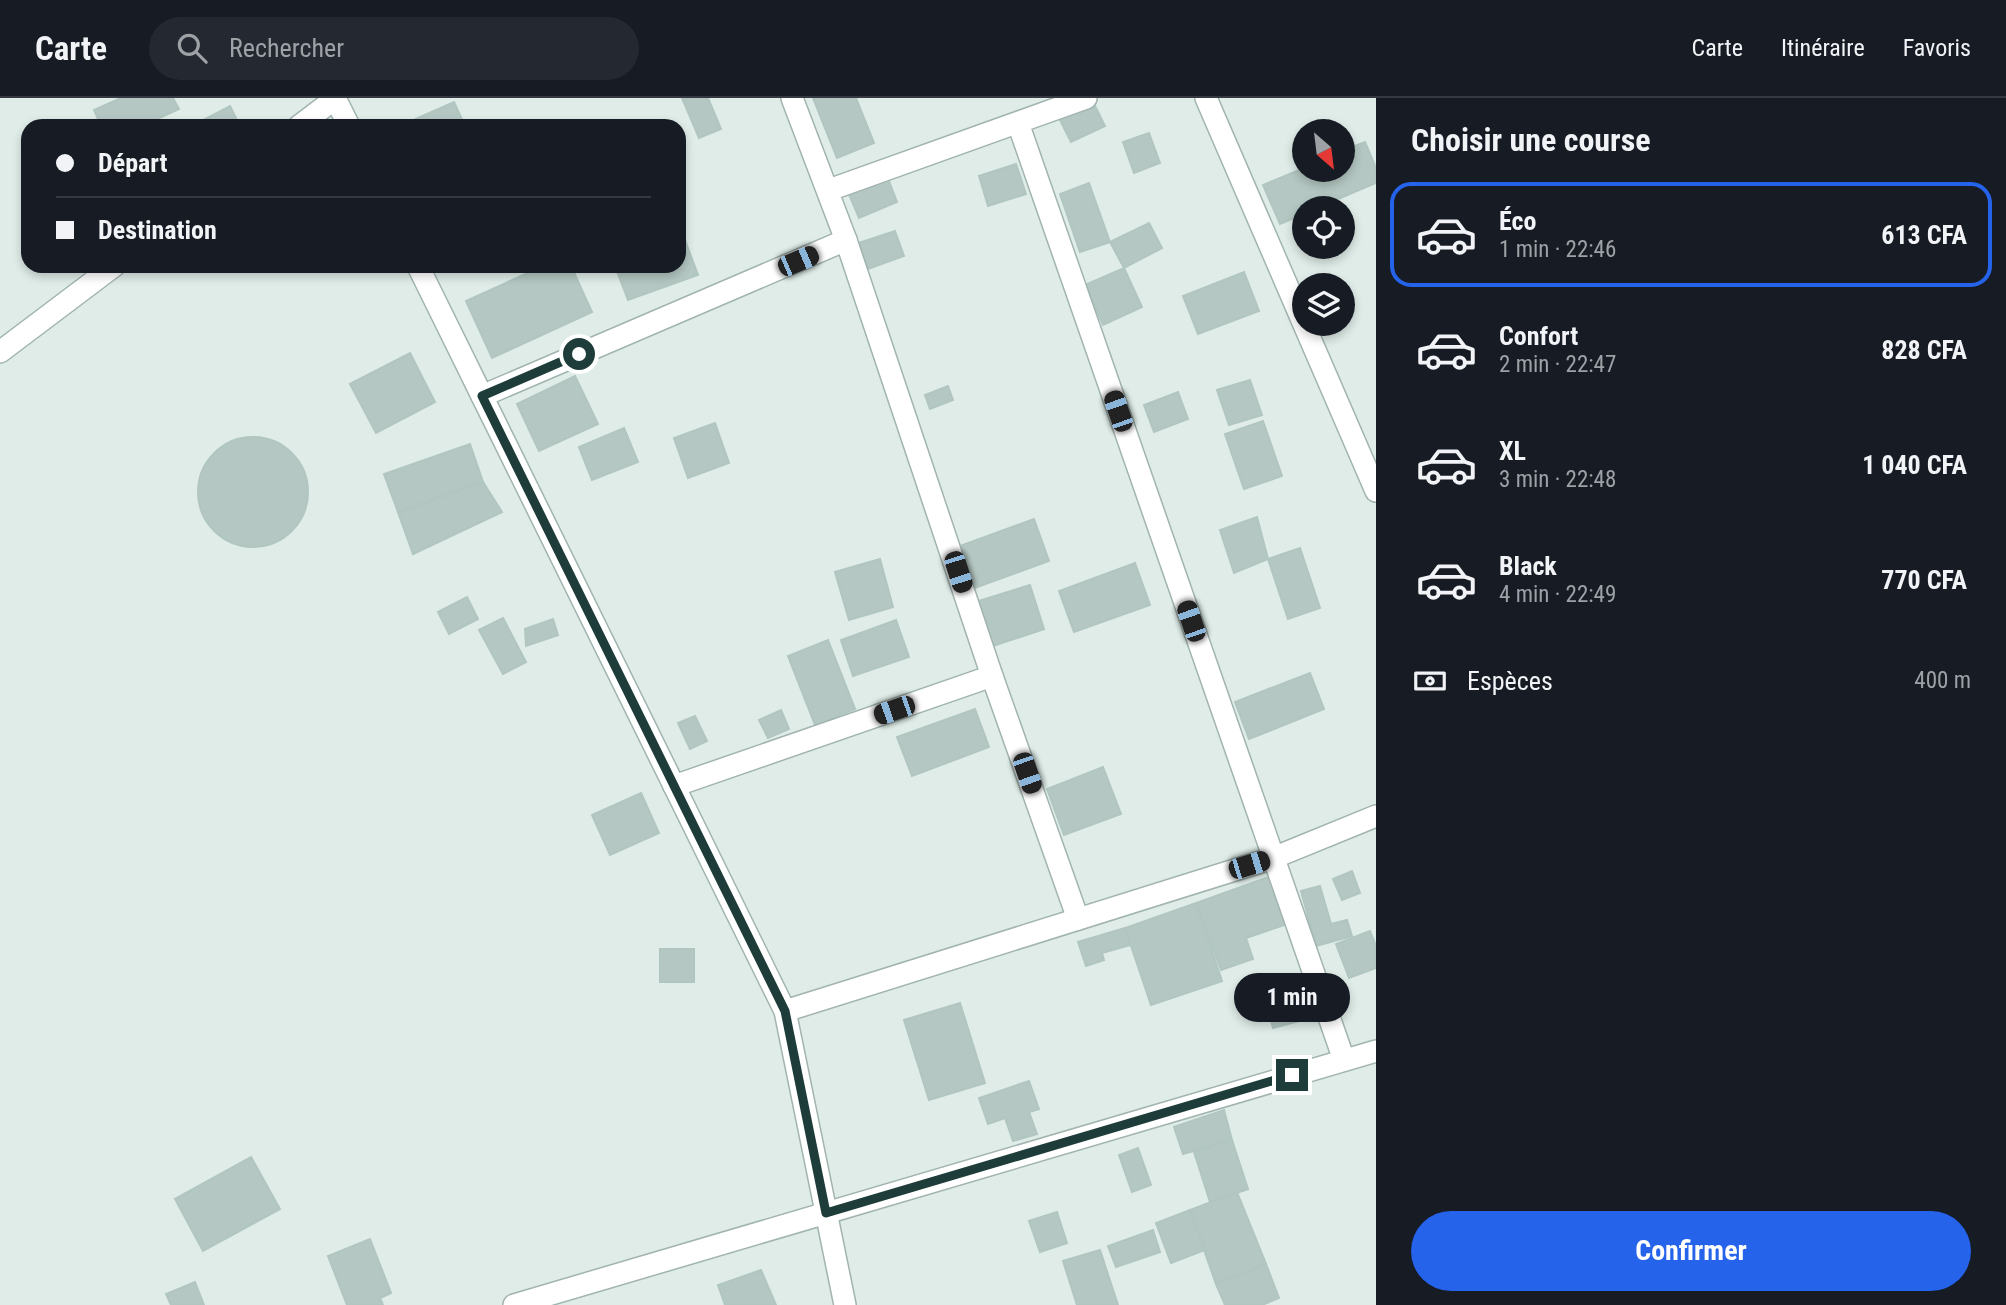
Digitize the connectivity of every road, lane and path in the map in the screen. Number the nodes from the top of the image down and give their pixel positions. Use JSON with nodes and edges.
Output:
{"nodes":[{"id":1,"x":335,"y":98,"type":"edge"},
{"id":2,"x":792,"y":98,"type":"edge"},
{"id":3,"x":1086,"y":98,"type":"edge"},
{"id":4,"x":1206,"y":98,"type":"edge"},
{"id":5,"x":308,"y":119,"type":"edge"},
{"id":6,"x":346,"y":119,"type":"edge"},
{"id":7,"x":1018,"y":123,"type":"junction"},
{"id":8,"x":829,"y":190,"type":"junction"},
{"id":9,"x":846,"y":240,"type":"junction"},
{"id":10,"x":105,"y":273,"type":"edge"},
{"id":11,"x":421,"y":273,"type":"edge"},
{"id":12,"x":0,"y":352,"type":"edge"},
{"id":13,"x":482,"y":396,"type":"junction"},
{"id":14,"x":1376,"y":491,"type":"edge"},
{"id":15,"x":992,"y":676,"type":"junction"},
{"id":16,"x":674,"y":786,"type":"junction"},
{"id":17,"x":1376,"y":816,"type":"edge"},
{"id":18,"x":1273,"y":858,"type":"junction"},
{"id":19,"x":1078,"y":919,"type":"junction"},
{"id":20,"x":785,"y":1011,"type":"junction"},
{"id":21,"x":1376,"y":1051,"type":"edge"},
{"id":22,"x":1344,"y":1060,"type":"junction"},
{"id":23,"x":826,"y":1213,"type":"junction"},
{"id":24,"x":514,"y":1305,"type":"edge"},
{"id":25,"x":845,"y":1305,"type":"edge"}],
"edges":[{"from":1,"to":5,"type":"street"},
{"from":1,"to":6,"type":"street"},
{"from":2,"to":8,"type":"street"},
{"from":3,"to":7,"type":"street"},
{"from":4,"to":14,"type":"street"},
{"from":7,"to":8,"type":"street"},
{"from":7,"to":18,"type":"street"},
{"from":8,"to":9,"type":"street"},
{"from":9,"to":13,"type":"street"},
{"from":9,"to":15,"type":"street"},
{"from":10,"to":12,"type":"street"},
{"from":11,"to":13,"type":"street"},
{"from":13,"to":16,"type":"street"},
{"from":15,"to":16,"type":"street"},
{"from":15,"to":19,"type":"street"},
{"from":16,"to":20,"type":"street"},
{"from":17,"to":18,"type":"street"},
{"from":18,"to":19,"type":"street"},
{"from":18,"to":22,"type":"street"},
{"from":19,"to":20,"type":"street"},
{"from":20,"to":23,"type":"street"},
{"from":21,"to":22,"type":"street"},
{"from":22,"to":23,"type":"street"},
{"from":23,"to":24,"type":"street"},
{"from":23,"to":25,"type":"street"}]}
